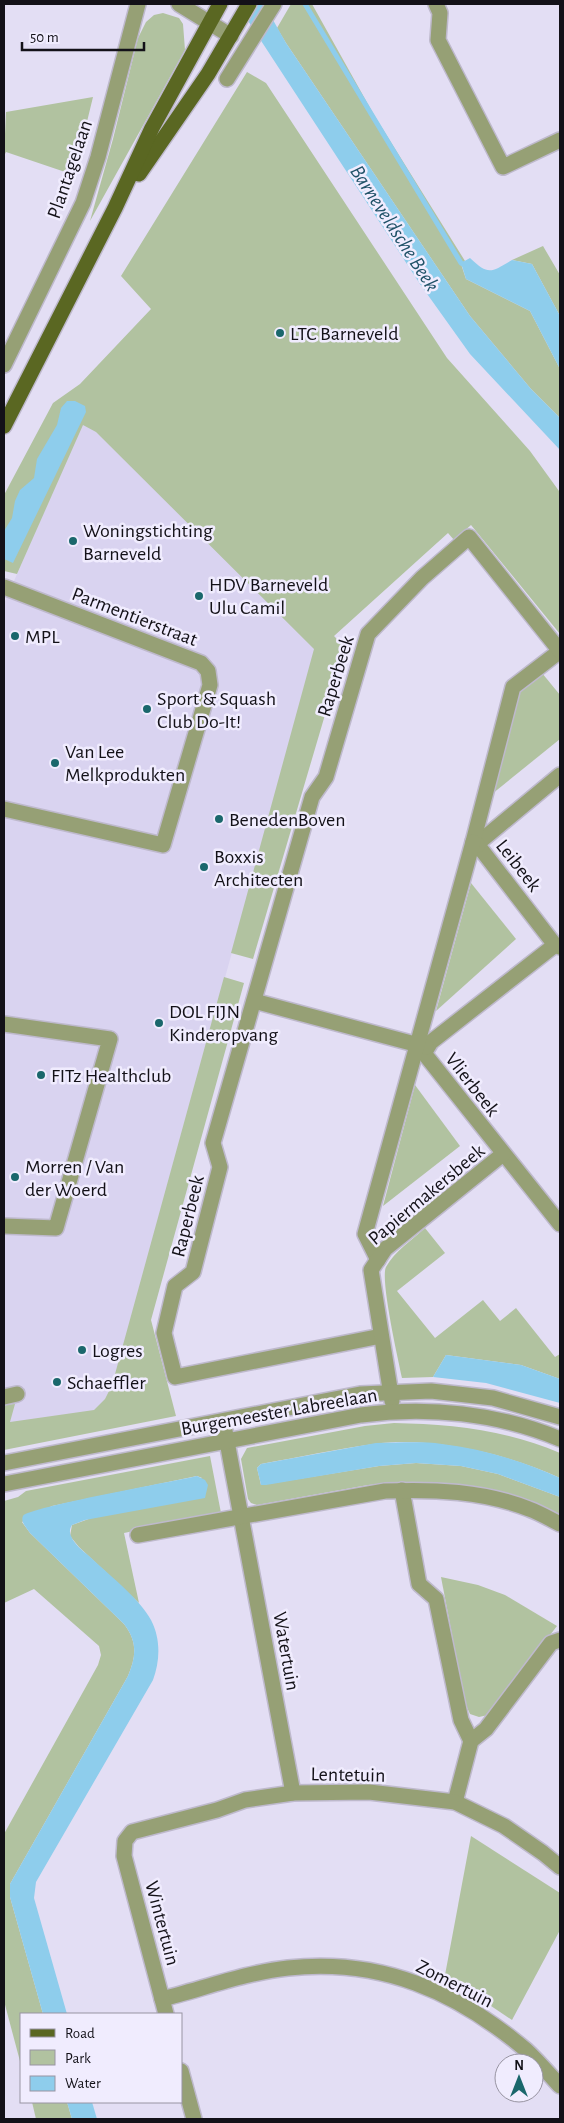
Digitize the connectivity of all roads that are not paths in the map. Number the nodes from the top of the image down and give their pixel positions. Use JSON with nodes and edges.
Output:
{"nodes":[{"id":1,"x":138,"y":4,"type":"edge"},
{"id":2,"x":179,"y":4,"type":"edge"},
{"id":3,"x":220,"y":4,"type":"edge"},
{"id":4,"x":249,"y":4,"type":"edge"},
{"id":5,"x":436,"y":4,"type":"edge"},
{"id":6,"x":272,"y":7,"type":"edge"},
{"id":7,"x":210,"y":23,"type":"junction"},
{"id":8,"x":230,"y":36,"type":"junction"},
{"id":9,"x":228,"y":79,"type":"dead end"},
{"id":10,"x":560,"y":140,"type":"edge"},
{"id":11,"x":115,"y":208,"type":"junction"},
{"id":12,"x":4,"y":365,"type":"edge"},
{"id":13,"x":4,"y":426,"type":"edge"},
{"id":14,"x":4,"y":587,"type":"edge"},
{"id":15,"x":560,"y":651,"type":"edge"},
{"id":16,"x":560,"y":775,"type":"edge"},
{"id":17,"x":4,"y":809,"type":"edge"},
{"id":18,"x":476,"y":843,"type":"junction"},
{"id":19,"x":558,"y":946,"type":"edge"},
{"id":20,"x":254,"y":1001,"type":"junction"},
{"id":21,"x":4,"y":1024,"type":"edge"},
{"id":22,"x":422,"y":1046,"type":"junction"},
{"id":23,"x":503,"y":1154,"type":"junction"},
{"id":24,"x":560,"y":1224,"type":"edge"},
{"id":25,"x":4,"y":1226,"type":"edge"},
{"id":26,"x":378,"y":1260,"type":"junction"},
{"id":27,"x":381,"y":1336,"type":"junction"},
{"id":28,"x":390,"y":1391,"type":"junction"},
{"id":29,"x":394,"y":1411,"type":"junction"},
{"id":30,"x":560,"y":1417,"type":"edge"},
{"id":31,"x":223,"y":1420,"type":"junction"},
{"id":32,"x":560,"y":1439,"type":"edge"},
{"id":33,"x":227,"y":1440,"type":"junction"},
{"id":34,"x":4,"y":1463,"type":"edge"},
{"id":35,"x":4,"y":1484,"type":"edge"},
{"id":36,"x":402,"y":1490,"type":"junction"},
{"id":37,"x":242,"y":1516,"type":"junction"},
{"id":38,"x":560,"y":1524,"type":"edge"},
{"id":39,"x":138,"y":1535,"type":"dead end"},
{"id":40,"x":560,"y":1640,"type":"edge"},
{"id":41,"x":471,"y":1741,"type":"junction"},
{"id":42,"x":293,"y":1793,"type":"junction"},
{"id":43,"x":455,"y":1802,"type":"junction"},
{"id":44,"x":125,"y":1841,"type":"joint"},
{"id":45,"x":560,"y":1867,"type":"edge"},
{"id":46,"x":162,"y":1999,"type":"junction"},
{"id":47,"x":166,"y":2013,"type":"edge"},
{"id":48,"x":182,"y":2075,"type":"edge"},
{"id":49,"x":560,"y":2086,"type":"edge"},
{"id":50,"x":194,"y":2119,"type":"edge"}],
"edges":[{"from":1,"to":12,"type":"street","name":"Plantagelaan"},
{"from":2,"to":7,"type":"street"},
{"from":3,"to":7,"type":"main road"},
{"from":4,"to":8,"type":"main road"},
{"from":5,"to":10,"type":"street"},
{"from":6,"to":9,"type":"street"},
{"from":7,"to":8,"type":"street"},
{"from":7,"to":11,"type":"main road"},
{"from":8,"to":11,"type":"main road"},
{"from":11,"to":13,"type":"main road"},
{"from":14,"to":17,"type":"street","name":"Parmentierstraat"},
{"from":15,"to":18,"type":"street","name":"Raperbeek"},
{"from":15,"to":20,"type":"street","name":"Raperbeek"},
{"from":16,"to":18,"type":"street","name":"Leibeek"},
{"from":18,"to":19,"type":"street","name":"Leibeek"},
{"from":18,"to":22,"type":"street"},
{"from":19,"to":22,"type":"street","name":"Vlierbeek"},
{"from":20,"to":22,"type":"street"},
{"from":20,"to":27,"type":"street","name":"Raperbeek"},
{"from":21,"to":25,"type":"street"},
{"from":22,"to":23,"type":"street","name":"Vlierbeek"},
{"from":22,"to":26,"type":"street"},
{"from":23,"to":24,"type":"street","name":"Vlierbeek"},
{"from":23,"to":26,"type":"street","name":"Papiermakersbeek"},
{"from":26,"to":27,"type":"street","name":"Papiermakersbeek"},
{"from":27,"to":28,"type":"street","name":"Papiermakersbeek"},
{"from":28,"to":29,"type":"street","name":"Papiermakersbeek"},
{"from":28,"to":30,"type":"street","name":"Burgemeester Labreelaan"},
{"from":28,"to":31,"type":"street","name":"Burgemeester Labreelaan"},
{"from":29,"to":32,"type":"street","name":"Burgemeester Labreelaan"},
{"from":29,"to":33,"type":"street","name":"Burgemeester Labreelaan"},
{"from":31,"to":33,"type":"street","name":"Watertuin"},
{"from":31,"to":34,"type":"street","name":"Burgemeester Labreelaan"},
{"from":33,"to":35,"type":"street","name":"Burgemeester Labreelaan"},
{"from":33,"to":37,"type":"street","name":"Watertuin"},
{"from":36,"to":37,"type":"street"},
{"from":36,"to":38,"type":"street"},
{"from":36,"to":41,"type":"street"},
{"from":37,"to":39,"type":"street"},
{"from":37,"to":42,"type":"street","name":"Watertuin"},
{"from":40,"to":41,"type":"street"},
{"from":41,"to":43,"type":"street"},
{"from":42,"to":43,"type":"street","name":"Lentetuin"},
{"from":42,"to":44,"type":"street","name":"Lentetuin"},
{"from":43,"to":45,"type":"street","name":"Lentetuin"},
{"from":44,"to":46,"type":"street","name":"Wintertuin"},
{"from":46,"to":47,"type":"street","name":"Wintertuin"},
{"from":46,"to":49,"type":"street","name":"Zomertuin"},
{"from":48,"to":50,"type":"street"}]}
